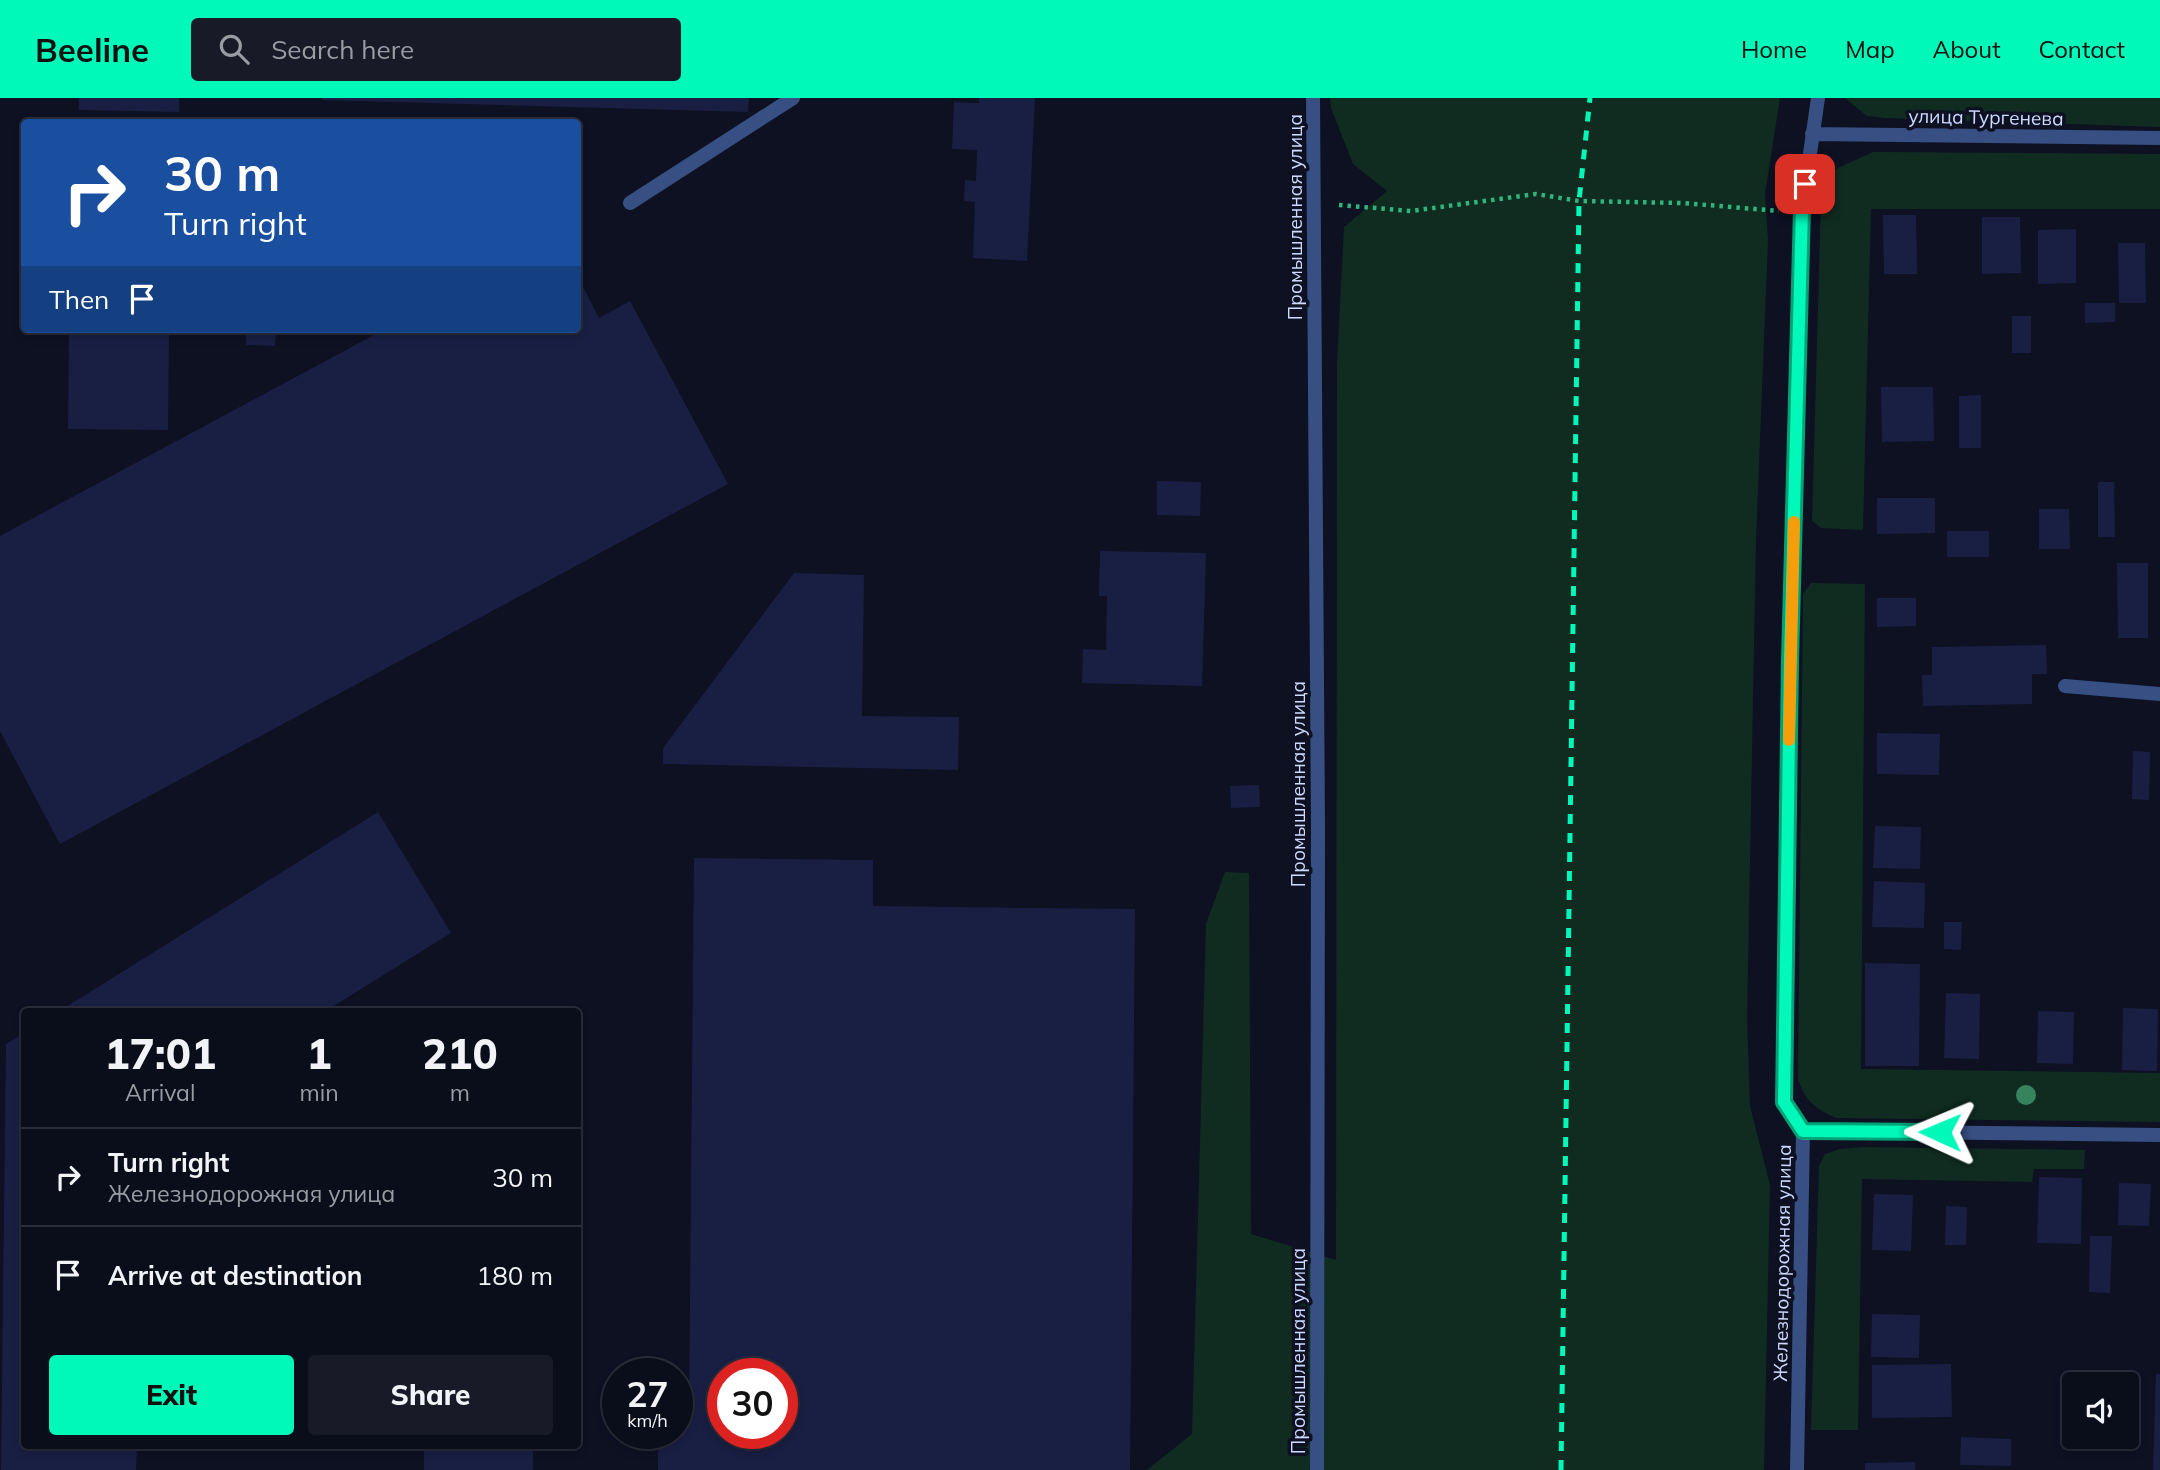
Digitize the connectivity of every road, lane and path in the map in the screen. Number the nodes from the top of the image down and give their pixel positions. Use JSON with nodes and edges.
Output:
{"nodes":[{"id":1,"x":793,"y":98,"type":"edge"},
{"id":2,"x":1313,"y":98,"type":"edge"},
{"id":3,"x":1818,"y":98,"type":"edge"},
{"id":4,"x":1812,"y":134,"type":"junction"},
{"id":5,"x":2160,"y":138,"type":"edge"},
{"id":6,"x":630,"y":203,"type":"dead end"},
{"id":7,"x":1314,"y":203,"type":"junction"},
{"id":8,"x":1802,"y":209,"type":"junction"},
{"id":9,"x":2065,"y":686,"type":"dead end"},
{"id":10,"x":2160,"y":694,"type":"edge"},
{"id":11,"x":1803,"y":1131,"type":"junction"},
{"id":12,"x":2160,"y":1135,"type":"edge"},
{"id":13,"x":1317,"y":1470,"type":"edge"},
{"id":14,"x":1797,"y":1470,"type":"edge"}],
"edges":[{"from":1,"to":6,"type":"street"},
{"from":2,"to":7,"type":"street","name":"Промышленная улица"},
{"from":3,"to":4,"type":"street","name":"Железнодорожная улица"},
{"from":4,"to":5,"type":"street","name":"улица Тургенева"},
{"from":4,"to":8,"type":"street","name":"Железнодорожная улица"},
{"from":7,"to":8,"type":"path"},
{"from":7,"to":13,"type":"street","name":"Промышленная улица"},
{"from":8,"to":11,"type":"street","name":"Железнодорожная улица"},
{"from":9,"to":10,"type":"street"},
{"from":11,"to":12,"type":"street"},
{"from":11,"to":14,"type":"street","name":"Железнодорожная улица"}]}
